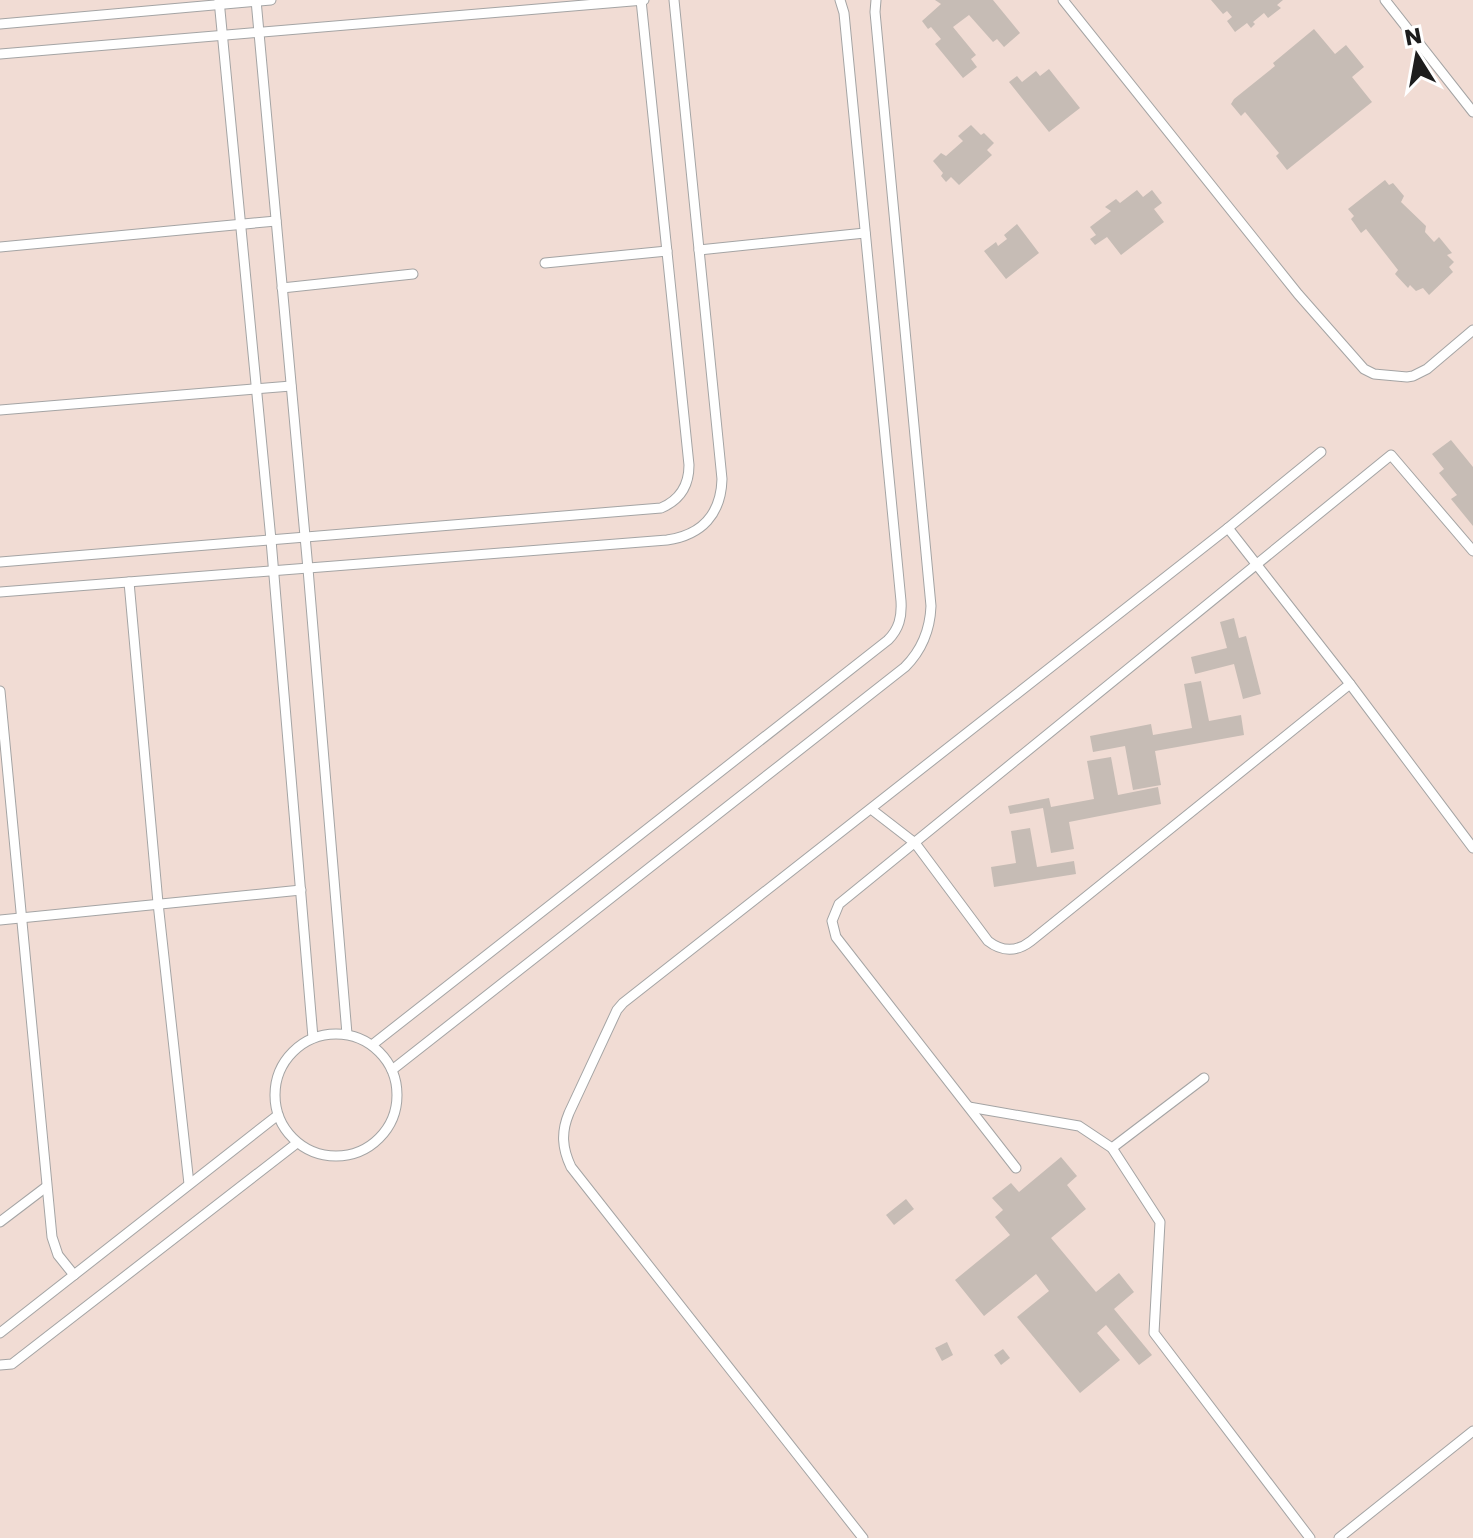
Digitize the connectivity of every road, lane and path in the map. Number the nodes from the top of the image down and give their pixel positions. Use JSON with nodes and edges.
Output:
{"nodes":[{"id":1,"x":271,"y":0,"type":"edge"},
{"id":2,"x":642,"y":0,"type":"edge"},
{"id":3,"x":674,"y":0,"type":"edge"},
{"id":4,"x":840,"y":0,"type":"edge"},
{"id":5,"x":876,"y":0,"type":"edge"},
{"id":6,"x":1063,"y":0,"type":"edge"},
{"id":7,"x":1385,"y":0,"type":"edge"},
{"id":8,"x":256,"y":1,"type":"edge"},
{"id":9,"x":219,"y":2,"type":"edge"},
{"id":10,"x":0,"y":24,"type":"edge"},
{"id":11,"x":259,"y":33,"type":"junction"},
{"id":12,"x":222,"y":36,"type":"junction"},
{"id":13,"x":0,"y":54,"type":"edge"},
{"id":14,"x":1473,"y":112,"type":"edge"},
{"id":15,"x":276,"y":221,"type":"junction"},
{"id":16,"x":240,"y":224,"type":"junction"},
{"id":17,"x":865,"y":233,"type":"junction"},
{"id":18,"x":0,"y":247,"type":"edge"},
{"id":19,"x":699,"y":250,"type":"junction"},
{"id":20,"x":667,"y":251,"type":"junction"},
{"id":21,"x":545,"y":263,"type":"dead end"},
{"id":22,"x":413,"y":274,"type":"dead end"},
{"id":23,"x":282,"y":288,"type":"junction"},
{"id":24,"x":1473,"y":330,"type":"edge"},
{"id":25,"x":291,"y":386,"type":"junction"},
{"id":26,"x":256,"y":389,"type":"junction"},
{"id":27,"x":0,"y":410,"type":"edge"},
{"id":28,"x":1321,"y":452,"type":"dead end"},
{"id":29,"x":1228,"y":528,"type":"junction"},
{"id":30,"x":305,"y":537,"type":"junction"},
{"id":31,"x":271,"y":540,"type":"junction"},
{"id":32,"x":1473,"y":551,"type":"edge"},
{"id":33,"x":0,"y":562,"type":"edge"},
{"id":34,"x":1257,"y":565,"type":"junction"},
{"id":35,"x":308,"y":569,"type":"junction"},
{"id":36,"x":273,"y":572,"type":"junction"},
{"id":37,"x":129,"y":582,"type":"junction"},
{"id":38,"x":0,"y":592,"type":"edge"},
{"id":39,"x":1350,"y":684,"type":"junction"},
{"id":40,"x":0,"y":691,"type":"edge"},
{"id":41,"x":871,"y":809,"type":"junction"},
{"id":42,"x":915,"y":843,"type":"junction"},
{"id":43,"x":1473,"y":848,"type":"edge"},
{"id":44,"x":301,"y":890,"type":"junction"},
{"id":45,"x":158,"y":903,"type":"junction"},
{"id":46,"x":21,"y":917,"type":"junction"},
{"id":47,"x":0,"y":920,"type":"edge"},
{"id":48,"x":347,"y":1034,"type":"junction"},
{"id":49,"x":313,"y":1038,"type":"junction"},
{"id":50,"x":372,"y":1045,"type":"junction"},
{"id":51,"x":392,"y":1070,"type":"junction"},
{"id":52,"x":1204,"y":1078,"type":"dead end"},
{"id":53,"x":969,"y":1107,"type":"junction"},
{"id":54,"x":278,"y":1115,"type":"junction"},
{"id":55,"x":297,"y":1143,"type":"junction"},
{"id":56,"x":1112,"y":1148,"type":"junction"},
{"id":57,"x":1016,"y":1168,"type":"dead end"},
{"id":58,"x":189,"y":1184,"type":"junction"},
{"id":59,"x":46,"y":1187,"type":"junction"},
{"id":60,"x":0,"y":1222,"type":"edge"},
{"id":61,"x":74,"y":1275,"type":"junction"},
{"id":62,"x":0,"y":1333,"type":"edge"},
{"id":63,"x":0,"y":1365,"type":"edge"},
{"id":64,"x":1473,"y":1431,"type":"edge"},
{"id":65,"x":863,"y":1538,"type":"edge"},
{"id":66,"x":1310,"y":1538,"type":"edge"},
{"id":67,"x":1339,"y":1538,"type":"edge"}],
"edges":[{"from":1,"to":8,"type":"lane"},
{"from":2,"to":11,"type":"lane"},
{"from":2,"to":20,"type":"lane"},
{"from":3,"to":19,"type":"lane"},
{"from":4,"to":17,"type":"lane"},
{"from":5,"to":51,"type":"lane"},
{"from":6,"to":24,"type":"lane"},
{"from":7,"to":14,"type":"lane"},
{"from":8,"to":9,"type":"lane"},
{"from":8,"to":11,"type":"lane"},
{"from":9,"to":10,"type":"lane"},
{"from":9,"to":12,"type":"lane"},
{"from":11,"to":12,"type":"lane"},
{"from":11,"to":15,"type":"lane"},
{"from":12,"to":13,"type":"lane"},
{"from":12,"to":16,"type":"lane"},
{"from":15,"to":16,"type":"lane"},
{"from":15,"to":23,"type":"lane"},
{"from":16,"to":18,"type":"lane"},
{"from":16,"to":26,"type":"lane"},
{"from":17,"to":19,"type":"lane"},
{"from":17,"to":50,"type":"lane"},
{"from":19,"to":35,"type":"lane"},
{"from":20,"to":21,"type":"lane"},
{"from":20,"to":30,"type":"lane"},
{"from":22,"to":23,"type":"lane"},
{"from":23,"to":25,"type":"lane"},
{"from":25,"to":26,"type":"lane"},
{"from":25,"to":30,"type":"lane"},
{"from":26,"to":27,"type":"lane"},
{"from":26,"to":31,"type":"lane"},
{"from":28,"to":29,"type":"lane"},
{"from":29,"to":34,"type":"lane"},
{"from":29,"to":41,"type":"lane"},
{"from":30,"to":31,"type":"lane"},
{"from":30,"to":35,"type":"lane"},
{"from":31,"to":33,"type":"lane"},
{"from":31,"to":36,"type":"lane"},
{"from":32,"to":34,"type":"lane"},
{"from":34,"to":39,"type":"lane"},
{"from":34,"to":42,"type":"lane"},
{"from":35,"to":36,"type":"lane"},
{"from":35,"to":48,"type":"lane"},
{"from":36,"to":37,"type":"lane"},
{"from":36,"to":44,"type":"lane"},
{"from":37,"to":38,"type":"lane"},
{"from":37,"to":45,"type":"lane"},
{"from":39,"to":42,"type":"lane"},
{"from":39,"to":43,"type":"lane"},
{"from":40,"to":46,"type":"lane"},
{"from":41,"to":42,"type":"lane"},
{"from":41,"to":65,"type":"lane"},
{"from":42,"to":53,"type":"lane"},
{"from":44,"to":45,"type":"lane"},
{"from":44,"to":49,"type":"lane"},
{"from":45,"to":46,"type":"lane"},
{"from":45,"to":58,"type":"lane"},
{"from":46,"to":47,"type":"lane"},
{"from":46,"to":59,"type":"lane"},
{"from":48,"to":49,"type":"lane"},
{"from":48,"to":50,"type":"lane"},
{"from":49,"to":54,"type":"lane"},
{"from":50,"to":51,"type":"lane"},
{"from":51,"to":55,"type":"lane"},
{"from":52,"to":56,"type":"lane"},
{"from":53,"to":56,"type":"lane"},
{"from":53,"to":57,"type":"lane"},
{"from":54,"to":55,"type":"lane"},
{"from":54,"to":58,"type":"lane"},
{"from":55,"to":63,"type":"lane"},
{"from":56,"to":66,"type":"lane"},
{"from":58,"to":61,"type":"lane"},
{"from":59,"to":60,"type":"lane"},
{"from":59,"to":61,"type":"lane"},
{"from":61,"to":62,"type":"lane"},
{"from":64,"to":67,"type":"lane"}]}
